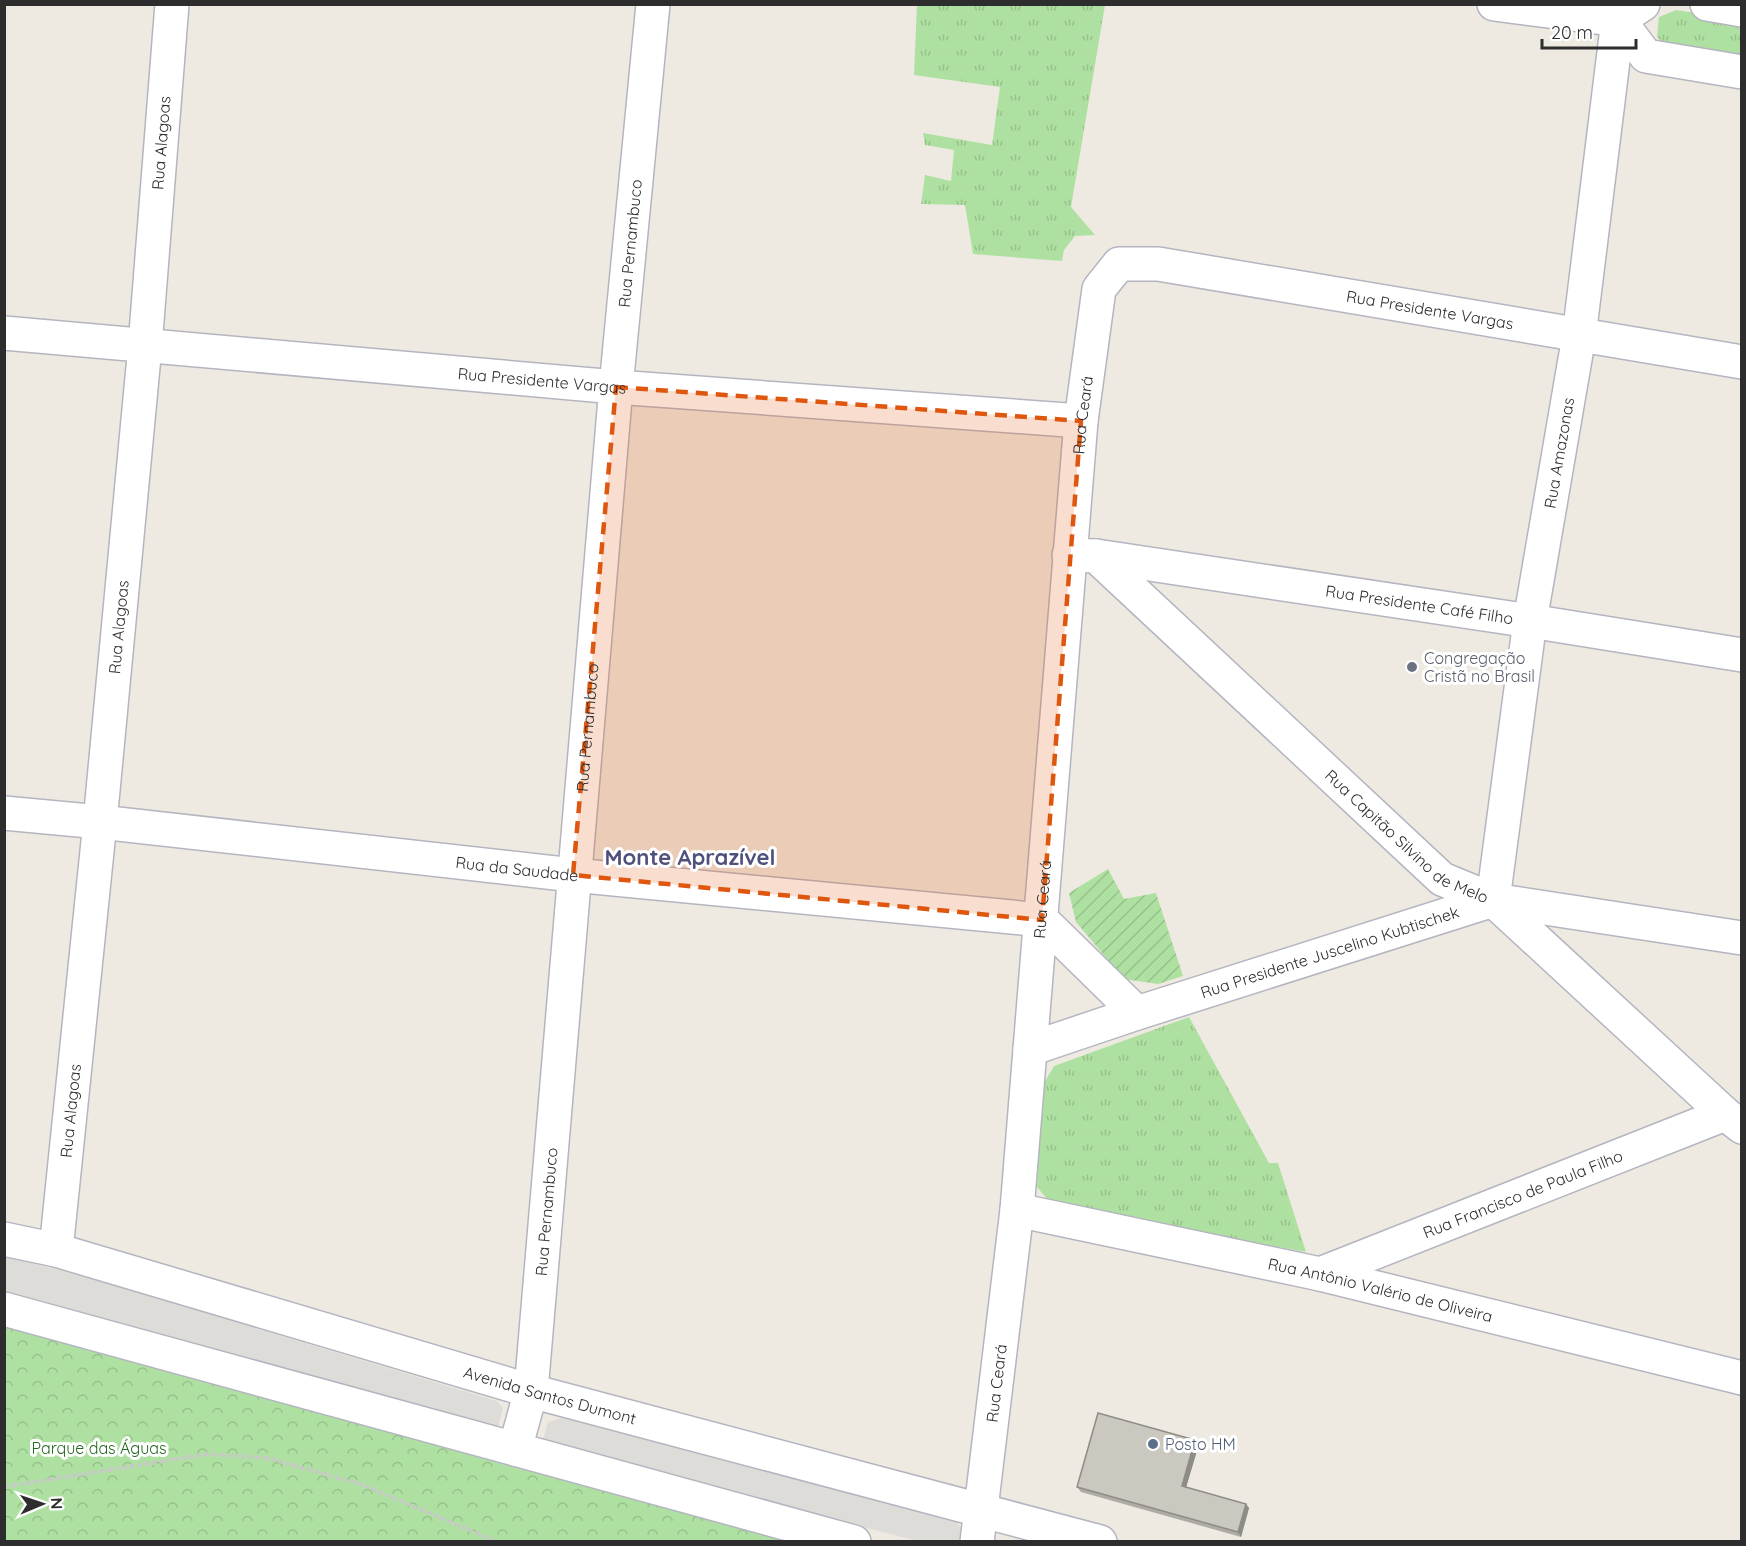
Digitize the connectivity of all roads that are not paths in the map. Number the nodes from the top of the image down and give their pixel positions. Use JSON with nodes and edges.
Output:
{"nodes":[{"id":1,"x":172,"y":4,"type":"edge"},
{"id":2,"x":653,"y":4,"type":"edge"},
{"id":3,"x":1494,"y":4,"type":"edge"},
{"id":4,"x":1707,"y":4,"type":"edge"},
{"id":5,"x":1627,"y":10,"type":"edge"},
{"id":6,"x":1742,"y":10,"type":"edge"},
{"id":7,"x":1742,"y":72,"type":"edge"},
{"id":8,"x":1119,"y":264,"type":"joint"},
{"id":9,"x":4,"y":333,"type":"edge"},
{"id":10,"x":1578,"y":336,"type":"junction"},
{"id":11,"x":145,"y":346,"type":"junction"},
{"id":12,"x":1742,"y":363,"type":"edge"},
{"id":13,"x":616,"y":387,"type":"junction"},
{"id":14,"x":1081,"y":421,"type":"junction"},
{"id":15,"x":1083,"y":556,"type":"junction"},
{"id":16,"x":1530,"y":621,"type":"junction"},
{"id":17,"x":1742,"y":655,"type":"edge"},
{"id":18,"x":4,"y":813,"type":"edge"},
{"id":19,"x":100,"y":822,"type":"junction"},
{"id":20,"x":573,"y":875,"type":"junction"},
{"id":21,"x":1493,"y":900,"type":"junction"},
{"id":22,"x":1042,"y":920,"type":"junction"},
{"id":23,"x":1742,"y":938,"type":"edge"},
{"id":24,"x":1137,"y":1013,"type":"junction"},
{"id":25,"x":1030,"y":1049,"type":"junction"},
{"id":26,"x":1733,"y":1120,"type":"edge"},
{"id":27,"x":1017,"y":1210,"type":"junction"},
{"id":28,"x":4,"y":1239,"type":"edge"},
{"id":29,"x":56,"y":1250,"type":"junction"},
{"id":30,"x":1320,"y":1274,"type":"junction"},
{"id":31,"x":4,"y":1309,"type":"edge"},
{"id":32,"x":1742,"y":1378,"type":"edge"},
{"id":33,"x":531,"y":1391,"type":"junction"},
{"id":34,"x":515,"y":1449,"type":"junction"},
{"id":35,"x":979,"y":1526,"type":"edge"},
{"id":36,"x":854,"y":1542,"type":"edge"},
{"id":37,"x":1100,"y":1542,"type":"edge"}],
"edges":[{"from":1,"to":11,"type":"street","name":"Rua Alagoas"},
{"from":2,"to":13,"type":"street","name":"Rua Pernambuco"},
{"from":3,"to":5,"type":"street"},
{"from":4,"to":6,"type":"street"},
{"from":5,"to":7,"type":"street"},
{"from":5,"to":10,"type":"street","name":"Rua Amazonas"},
{"from":8,"to":10,"type":"street","name":"Rua Presidente Vargas"},
{"from":8,"to":14,"type":"street","name":"Rua Ceará"},
{"from":9,"to":11,"type":"street","name":"Rua Presidente Vargas"},
{"from":10,"to":12,"type":"street","name":"Rua Presidente Vargas"},
{"from":10,"to":16,"type":"street","name":"Rua Amazonas"},
{"from":11,"to":13,"type":"street","name":"Rua Presidente Vargas"},
{"from":11,"to":19,"type":"street","name":"Rua Alagoas"},
{"from":13,"to":14,"type":"street","name":"Rua Presidente Vargas"},
{"from":13,"to":20,"type":"street","name":"Rua Pernambuco"},
{"from":14,"to":15,"type":"street","name":"Rua Ceará"},
{"from":15,"to":16,"type":"street","name":"Rua Presidente Café Filho"},
{"from":15,"to":21,"type":"street","name":"Rua Capitão Silvino de Melo"},
{"from":15,"to":22,"type":"street","name":"Rua Ceará"},
{"from":16,"to":17,"type":"street","name":"Rua Presidente Café Filho"},
{"from":16,"to":21,"type":"street","name":"Rua Amazonas"},
{"from":18,"to":19,"type":"street","name":"Rua da Saudade"},
{"from":19,"to":20,"type":"street","name":"Rua da Saudade"},
{"from":19,"to":29,"type":"street","name":"Rua Alagoas"},
{"from":20,"to":22,"type":"street","name":"Rua da Saudade"},
{"from":20,"to":33,"type":"street","name":"Rua Pernambuco"},
{"from":21,"to":23,"type":"street","name":"Rua Presidente Juscelino Kubtischek"},
{"from":21,"to":24,"type":"street","name":"Rua Presidente Juscelino Kubtischek"},
{"from":21,"to":26,"type":"street","name":"Rua Capitão Silvino de Melo"},
{"from":22,"to":24,"type":"street"},
{"from":22,"to":25,"type":"street","name":"Rua Ceará"},
{"from":24,"to":25,"type":"street","name":"Rua Presidente Juscelino Kubtischek"},
{"from":25,"to":27,"type":"street","name":"Rua Ceará"},
{"from":26,"to":30,"type":"street","name":"Rua Francisco de Paula Filho"},
{"from":27,"to":30,"type":"street","name":"Rua Antônio Valério de Oliveira"},
{"from":27,"to":35,"type":"street","name":"Rua Ceará"},
{"from":28,"to":29,"type":"street","name":"Avenida Santos Dumont"},
{"from":29,"to":33,"type":"street","name":"Avenida Santos Dumont"},
{"from":30,"to":32,"type":"street","name":"Rua Antônio Valério de Oliveira"},
{"from":31,"to":34,"type":"street"},
{"from":33,"to":34,"type":"street","name":"Rua Pernambuco"},
{"from":33,"to":35,"type":"street","name":"Avenida Santos Dumont"},
{"from":34,"to":36,"type":"street"},
{"from":35,"to":37,"type":"street","name":"Avenida Santos Dumont"}]}
